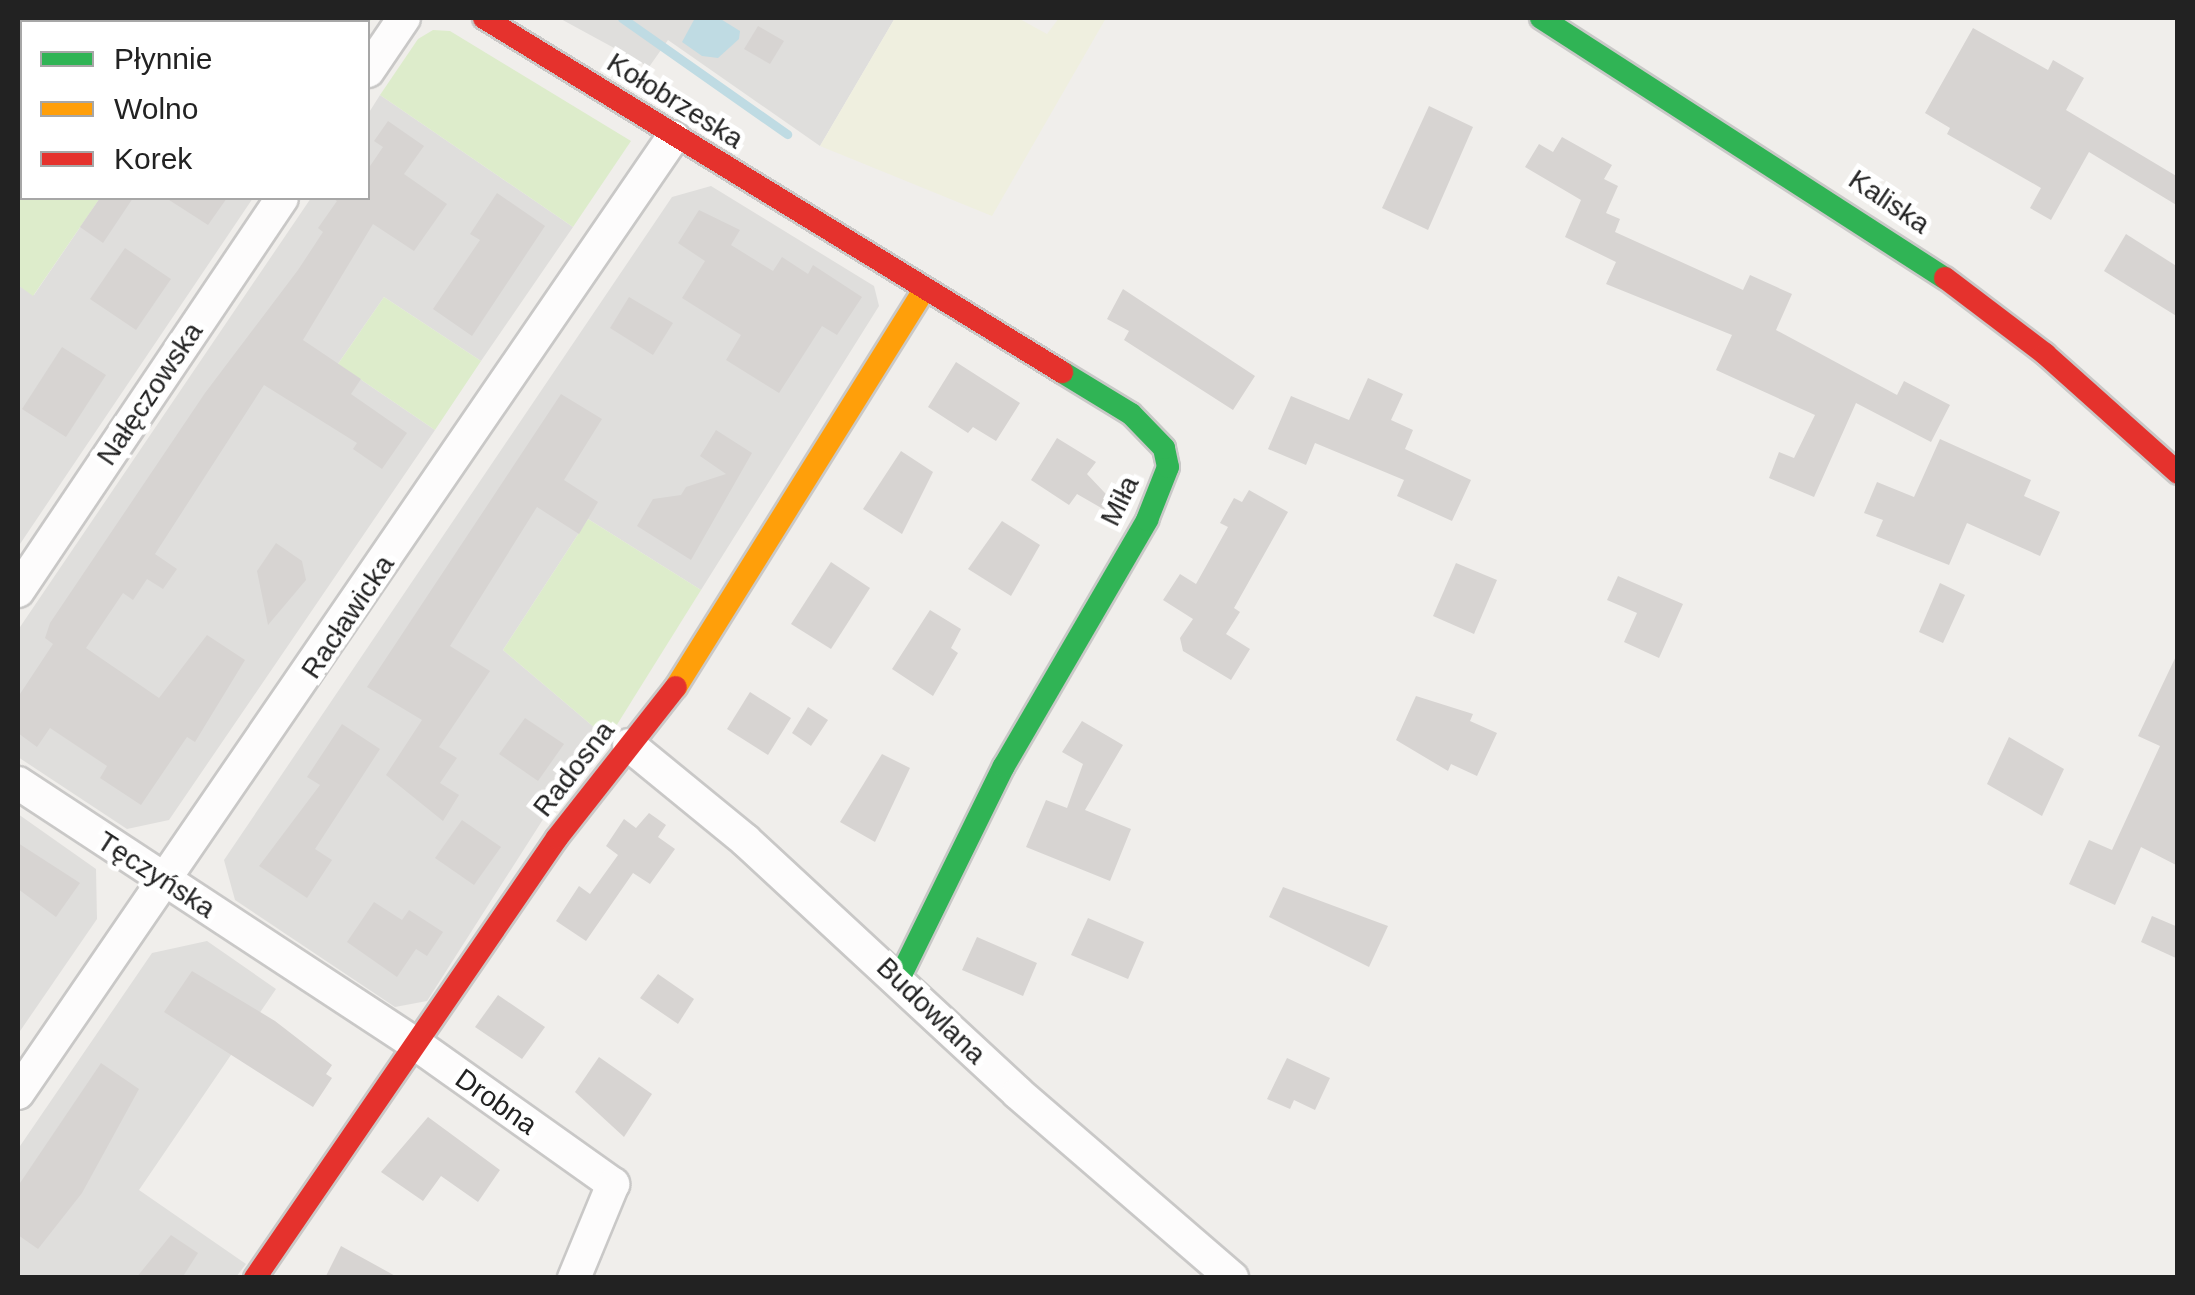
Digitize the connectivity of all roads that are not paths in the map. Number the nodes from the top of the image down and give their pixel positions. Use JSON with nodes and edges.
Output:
{"nodes":[{"id":1,"x":404,"y":18,"type":"edge"},
{"id":2,"x":484,"y":18,"type":"edge"},
{"id":3,"x":1541,"y":18,"type":"edge"},
{"id":4,"x":370,"y":68,"type":"edge"},
{"id":5,"x":673,"y":137,"type":"junction"},
{"id":6,"x":281,"y":200,"type":"edge"},
{"id":7,"x":785,"y":204,"type":"joint"},
{"id":8,"x":926,"y":288,"type":"junction"},
{"id":9,"x":2178,"y":473,"type":"edge"},
{"id":10,"x":18,"y":591,"type":"edge"},
{"id":11,"x":629,"y":745,"type":"junction"},
{"id":12,"x":18,"y":783,"type":"edge"},
{"id":13,"x":167,"y":882,"type":"junction"},
{"id":14,"x":294,"y":966,"type":"joint"},
{"id":15,"x":900,"y":977,"type":"junction"},
{"id":16,"x":416,"y":1044,"type":"junction"},
{"id":17,"x":18,"y":1093,"type":"edge"},
{"id":18,"x":255,"y":1278,"type":"edge"},
{"id":19,"x":574,"y":1278,"type":"edge"},
{"id":20,"x":1232,"y":1278,"type":"edge"}],
"edges":[{"from":1,"to":4,"type":"street"},
{"from":2,"to":5,"type":"street","name":"Kołobrzeska"},
{"from":3,"to":9,"type":"street","name":"Kaliska"},
{"from":5,"to":7,"type":"street","name":"Kołobrzeska"},
{"from":5,"to":13,"type":"street","name":"Racławicka"},
{"from":6,"to":10,"type":"street","name":"Nałęczowska"},
{"from":7,"to":8,"type":"street","name":"Miła"},
{"from":8,"to":11,"type":"street","name":"Radosna"},
{"from":8,"to":15,"type":"street","name":"Miła"},
{"from":11,"to":15,"type":"street","name":"Budowlana"},
{"from":11,"to":16,"type":"street","name":"Radosna"},
{"from":12,"to":13,"type":"street","name":"Tęczyńska"},
{"from":13,"to":14,"type":"street","name":"Tęczyńska"},
{"from":13,"to":17,"type":"street","name":"Racławicka"},
{"from":14,"to":16,"type":"street","name":"Drobna"},
{"from":15,"to":20,"type":"street","name":"Budowlana"},
{"from":16,"to":18,"type":"street","name":"Radosna"},
{"from":16,"to":19,"type":"street","name":"Drobna"}]}
